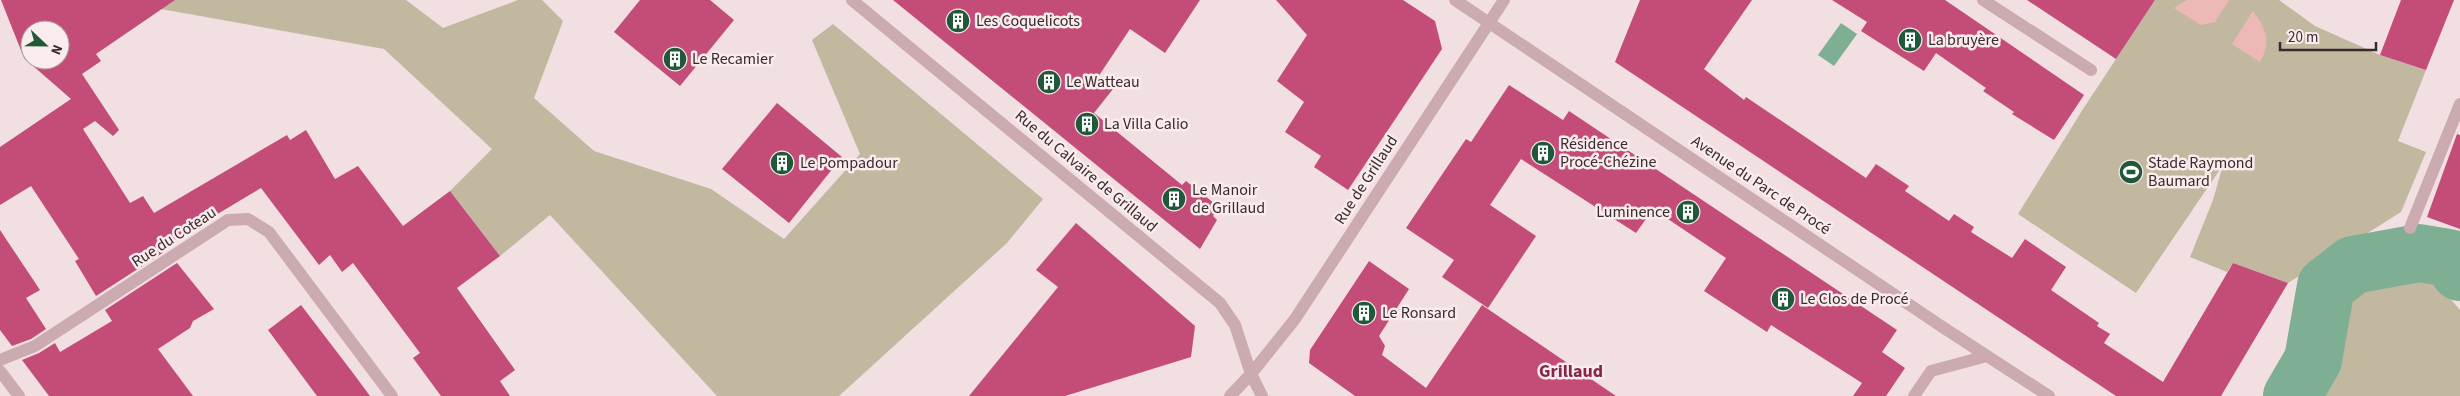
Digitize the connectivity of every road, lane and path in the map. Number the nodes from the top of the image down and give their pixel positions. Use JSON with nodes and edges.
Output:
{"nodes":[{"id":1,"x":852,"y":0,"type":"edge"},
{"id":2,"x":1455,"y":0,"type":"edge"},
{"id":3,"x":1504,"y":0,"type":"edge"},
{"id":4,"x":1983,"y":0,"type":"edge"},
{"id":5,"x":1490,"y":22,"type":"junction"},
{"id":6,"x":2091,"y":70,"type":"dead end"},
{"id":7,"x":2460,"y":104,"type":"edge"},
{"id":8,"x":2410,"y":228,"type":"dead end"},
{"id":9,"x":1987,"y":356,"type":"junction"},
{"id":10,"x":0,"y":360,"type":"edge"},
{"id":11,"x":0,"y":371,"type":"edge"},
{"id":12,"x":1251,"y":374,"type":"junction"},
{"id":13,"x":19,"y":396,"type":"edge"},
{"id":14,"x":392,"y":396,"type":"edge"},
{"id":15,"x":1230,"y":396,"type":"edge"},
{"id":16,"x":1262,"y":396,"type":"edge"},
{"id":17,"x":1914,"y":396,"type":"edge"},
{"id":18,"x":2049,"y":396,"type":"edge"}],
"edges":[{"from":1,"to":12,"type":"street","name":"Rue du Calvaire de Grillaud"},
{"from":2,"to":5,"type":"street","name":"Avenue du Parc de Procé"},
{"from":3,"to":5,"type":"street","name":"Rue de Grillaud"},
{"from":4,"to":6,"type":"street"},
{"from":5,"to":9,"type":"street","name":"Avenue du Parc de Procé"},
{"from":5,"to":12,"type":"street","name":"Rue de Grillaud"},
{"from":7,"to":8,"type":"street"},
{"from":9,"to":17,"type":"street"},
{"from":9,"to":18,"type":"street","name":"Avenue du Parc de Procé"},
{"from":10,"to":14,"type":"street","name":"Rue du Coteau"},
{"from":11,"to":13,"type":"street"},
{"from":12,"to":15,"type":"street","name":"Rue de Grillaud"},
{"from":12,"to":16,"type":"street","name":"Rue du Calvaire de Grillaud"}]}
